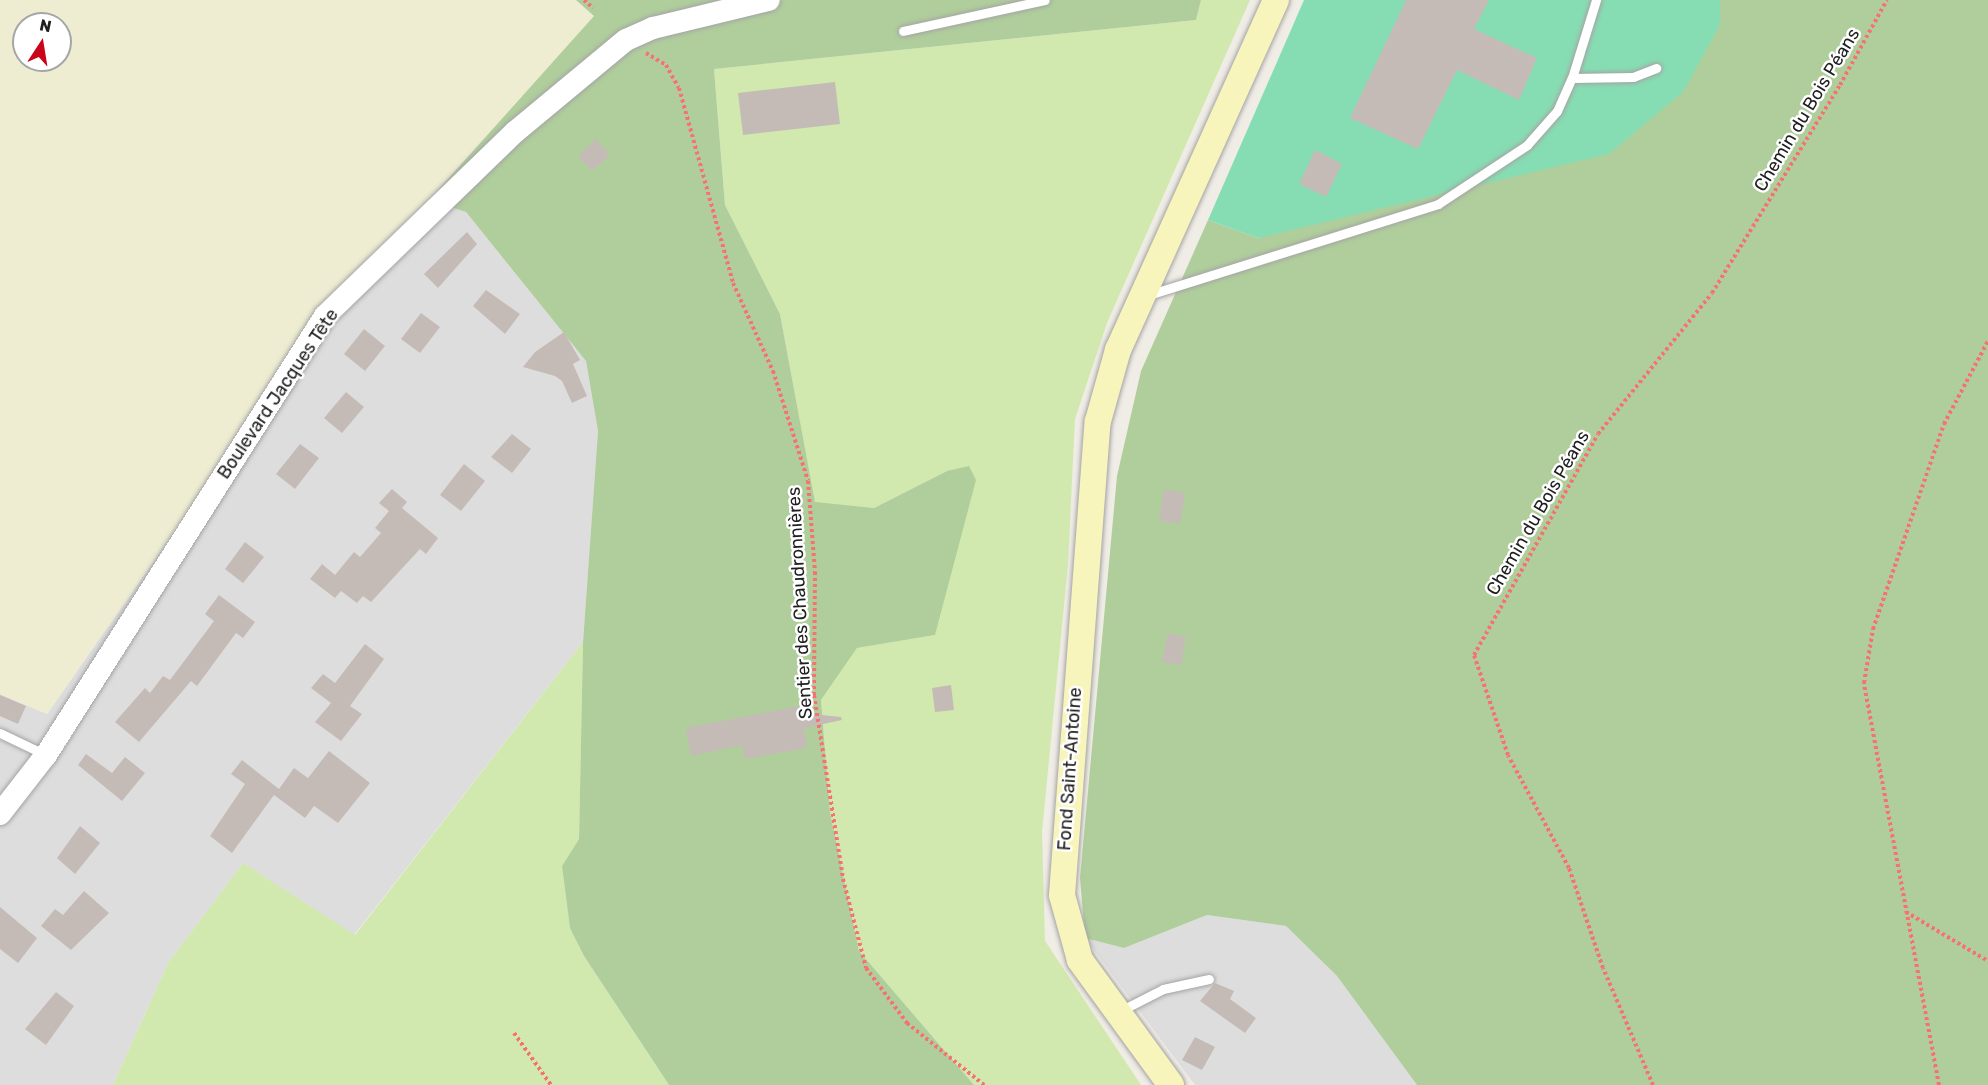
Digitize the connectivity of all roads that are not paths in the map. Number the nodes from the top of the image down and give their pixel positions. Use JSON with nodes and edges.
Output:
{"nodes":[{"id":1,"x":769,"y":0,"type":"edge"},
{"id":2,"x":1045,"y":0,"type":"edge"},
{"id":3,"x":1276,"y":0,"type":"edge"},
{"id":4,"x":1596,"y":0,"type":"edge"},
{"id":5,"x":903,"y":31,"type":"dead end"},
{"id":6,"x":1656,"y":68,"type":"dead end"},
{"id":7,"x":1572,"y":78,"type":"junction"},
{"id":8,"x":1141,"y":297,"type":"junction"},
{"id":9,"x":0,"y":733,"type":"edge"},
{"id":10,"x":46,"y":754,"type":"junction"},
{"id":11,"x":0,"y":814,"type":"edge"},
{"id":12,"x":1209,"y":979,"type":"dead end"},
{"id":13,"x":1116,"y":1013,"type":"junction"},
{"id":14,"x":1171,"y":1085,"type":"edge"}],
"edges":[{"from":1,"to":10,"type":"street","name":"Boulevard Jacques Tête"},
{"from":2,"to":5,"type":"lane"},
{"from":3,"to":8,"type":"main road","name":"Fond Saint-Antoine"},
{"from":4,"to":7,"type":"lane"},
{"from":6,"to":7,"type":"lane"},
{"from":7,"to":8,"type":"lane"},
{"from":8,"to":13,"type":"main road","name":"Fond Saint-Antoine"},
{"from":9,"to":10,"type":"lane"},
{"from":10,"to":11,"type":"street","name":"Boulevard Jacques Tête"},
{"from":12,"to":13,"type":"lane"},
{"from":13,"to":14,"type":"main road","name":"Fond Saint-Antoine"}]}
